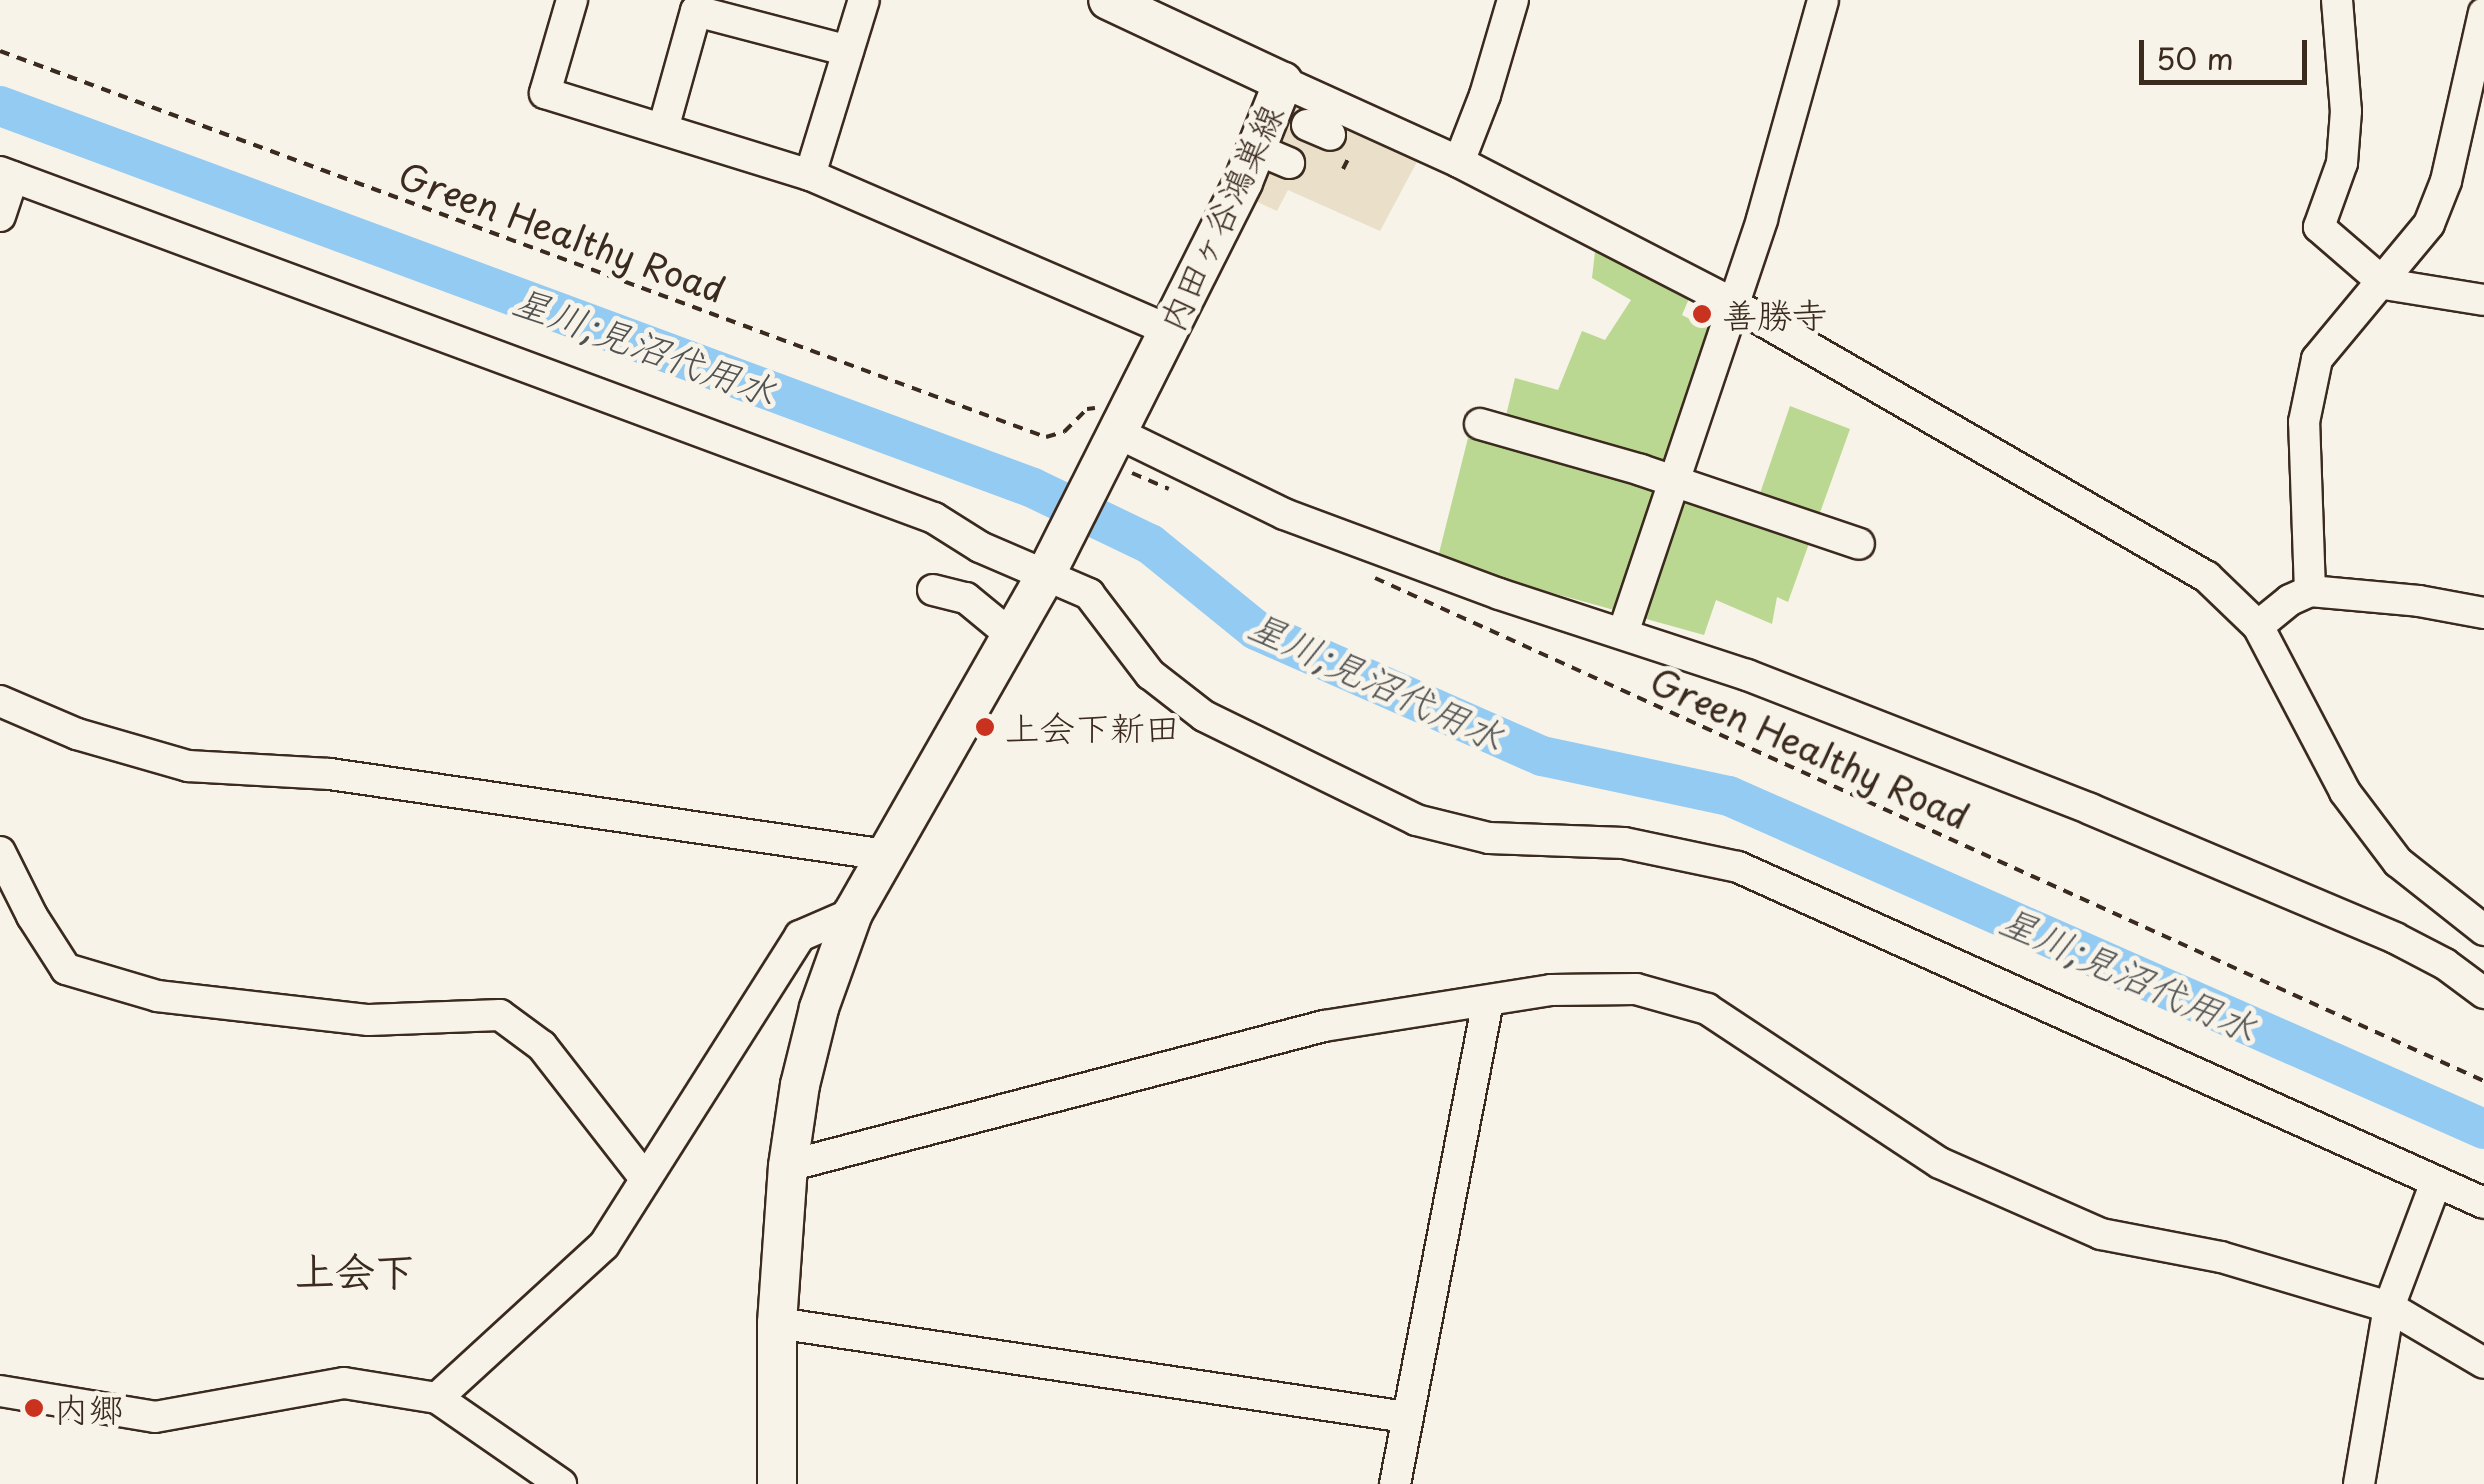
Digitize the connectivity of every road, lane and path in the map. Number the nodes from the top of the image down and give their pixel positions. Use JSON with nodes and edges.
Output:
{"nodes":[{"id":1,"x":572,"y":0,"type":"edge"},
{"id":2,"x":864,"y":0,"type":"edge"},
{"id":3,"x":1108,"y":0,"type":"edge"},
{"id":4,"x":1513,"y":0,"type":"edge"},
{"id":5,"x":1823,"y":0,"type":"edge"},
{"id":6,"x":2338,"y":0,"type":"edge"},
{"id":7,"x":2484,"y":12,"type":"edge"},
{"id":8,"x":0,"y":51,"type":"edge"},
{"id":9,"x":848,"y":51,"type":"junction"},
{"id":10,"x":1283,"y":82,"type":"junction"},
{"id":11,"x":662,"y":130,"type":"junction"},
{"id":12,"x":1459,"y":162,"type":"junction"},
{"id":13,"x":6,"y":174,"type":"edge"},
{"id":14,"x":810,"y":175,"type":"junction"},
{"id":15,"x":0,"y":216,"type":"edge"},
{"id":16,"x":2385,"y":284,"type":"junction"},
{"id":17,"x":2484,"y":300,"type":"edge"},
{"id":18,"x":1732,"y":303,"type":"junction"},
{"id":19,"x":1168,"y":330,"type":"junction"},
{"id":20,"x":1108,"y":420,"type":"junction"},
{"id":21,"x":1480,"y":424,"type":"dead end"},
{"id":22,"x":1113,"y":472,"type":"junction"},
{"id":23,"x":1672,"y":481,"type":"junction"},
{"id":24,"x":1177,"y":492,"type":"dead end"},
{"id":25,"x":1859,"y":544,"type":"dead end"},
{"id":26,"x":1052,"y":560,"type":"junction"},
{"id":27,"x":1364,"y":573,"type":"dead end"},
{"id":28,"x":933,"y":590,"type":"dead end"},
{"id":29,"x":2310,"y":592,"type":"junction"},
{"id":30,"x":2484,"y":613,"type":"edge"},
{"id":31,"x":2258,"y":626,"type":"junction"},
{"id":32,"x":1623,"y":634,"type":"junction"},
{"id":33,"x":1011,"y":635,"type":"junction"},
{"id":34,"x":0,"y":700,"type":"edge"},
{"id":35,"x":0,"y":852,"type":"edge"},
{"id":36,"x":886,"y":856,"type":"junction"},
{"id":37,"x":853,"y":912,"type":"junction"},
{"id":38,"x":2484,"y":930,"type":"edge"},
{"id":39,"x":2484,"y":994,"type":"edge"},
{"id":40,"x":1488,"y":1002,"type":"junction"},
{"id":41,"x":2484,"y":1081,"type":"edge"},
{"id":42,"x":788,"y":1166,"type":"junction"},
{"id":43,"x":644,"y":1177,"type":"junction"},
{"id":44,"x":2436,"y":1182,"type":"junction"},
{"id":45,"x":2484,"y":1203,"type":"edge"},
{"id":46,"x":2389,"y":1306,"type":"junction"},
{"id":47,"x":776,"y":1323,"type":"junction"},
{"id":48,"x":2484,"y":1363,"type":"edge"},
{"id":49,"x":437,"y":1398,"type":"junction"},
{"id":50,"x":2,"y":1399,"type":"edge"},
{"id":51,"x":1406,"y":1417,"type":"junction"},
{"id":52,"x":561,"y":1484,"type":"edge"},
{"id":53,"x":777,"y":1484,"type":"edge"},
{"id":54,"x":1395,"y":1484,"type":"edge"},
{"id":55,"x":2359,"y":1484,"type":"edge"}],
"edges":[{"from":1,"to":11,"type":"street"},
{"from":2,"to":9,"type":"street"},
{"from":3,"to":10,"type":"main road","name":"内田ヶ谷鴻巣線"},
{"from":4,"to":12,"type":"street"},
{"from":5,"to":18,"type":"street"},
{"from":6,"to":16,"type":"street"},
{"from":7,"to":16,"type":"street"},
{"from":8,"to":20,"type":"path","name":"Green Healthy Road"},
{"from":9,"to":11,"type":"street"},
{"from":9,"to":14,"type":"street"},
{"from":10,"to":12,"type":"street"},
{"from":10,"to":19,"type":"main road","name":"内田ヶ谷鴻巣線"},
{"from":11,"to":14,"type":"street"},
{"from":12,"to":18,"type":"street"},
{"from":13,"to":15,"type":"street"},
{"from":13,"to":26,"type":"street"},
{"from":14,"to":19,"type":"street"},
{"from":16,"to":17,"type":"street"},
{"from":16,"to":29,"type":"street"},
{"from":18,"to":23,"type":"street"},
{"from":18,"to":31,"type":"street"},
{"from":19,"to":20,"type":"main road","name":"内田ヶ谷鴻巣線"},
{"from":20,"to":22,"type":"main road","name":"内田ヶ谷鴻巣線"},
{"from":20,"to":32,"type":"street"},
{"from":21,"to":23,"type":"street"},
{"from":22,"to":24,"type":"path"},
{"from":22,"to":26,"type":"main road","name":"内田ヶ谷鴻巣線"},
{"from":23,"to":25,"type":"street"},
{"from":23,"to":32,"type":"street"},
{"from":26,"to":33,"type":"main road","name":"内田ヶ谷鴻巣線"},
{"from":26,"to":44,"type":"street"},
{"from":27,"to":41,"type":"path","name":"Green Healthy Road"},
{"from":28,"to":33,"type":"street"},
{"from":29,"to":30,"type":"street"},
{"from":29,"to":31,"type":"street"},
{"from":31,"to":38,"type":"street"},
{"from":32,"to":39,"type":"street"},
{"from":33,"to":36,"type":"main road","name":"内田ヶ谷鴻巣線"},
{"from":34,"to":36,"type":"street"},
{"from":35,"to":43,"type":"street"},
{"from":36,"to":37,"type":"main road","name":"内田ヶ谷鴻巣線"},
{"from":37,"to":42,"type":"main road","name":"内田ヶ谷鴻巣線"},
{"from":37,"to":43,"type":"street"},
{"from":40,"to":42,"type":"street"},
{"from":40,"to":46,"type":"street"},
{"from":40,"to":51,"type":"street"},
{"from":42,"to":47,"type":"main road","name":"内田ヶ谷鴻巣線"},
{"from":43,"to":49,"type":"street"},
{"from":44,"to":45,"type":"street"},
{"from":44,"to":46,"type":"street"},
{"from":46,"to":48,"type":"street"},
{"from":46,"to":55,"type":"street"},
{"from":47,"to":51,"type":"street"},
{"from":47,"to":53,"type":"main road","name":"内田ヶ谷鴻巣線"},
{"from":49,"to":50,"type":"street"},
{"from":49,"to":52,"type":"street"},
{"from":51,"to":54,"type":"street"}]}
